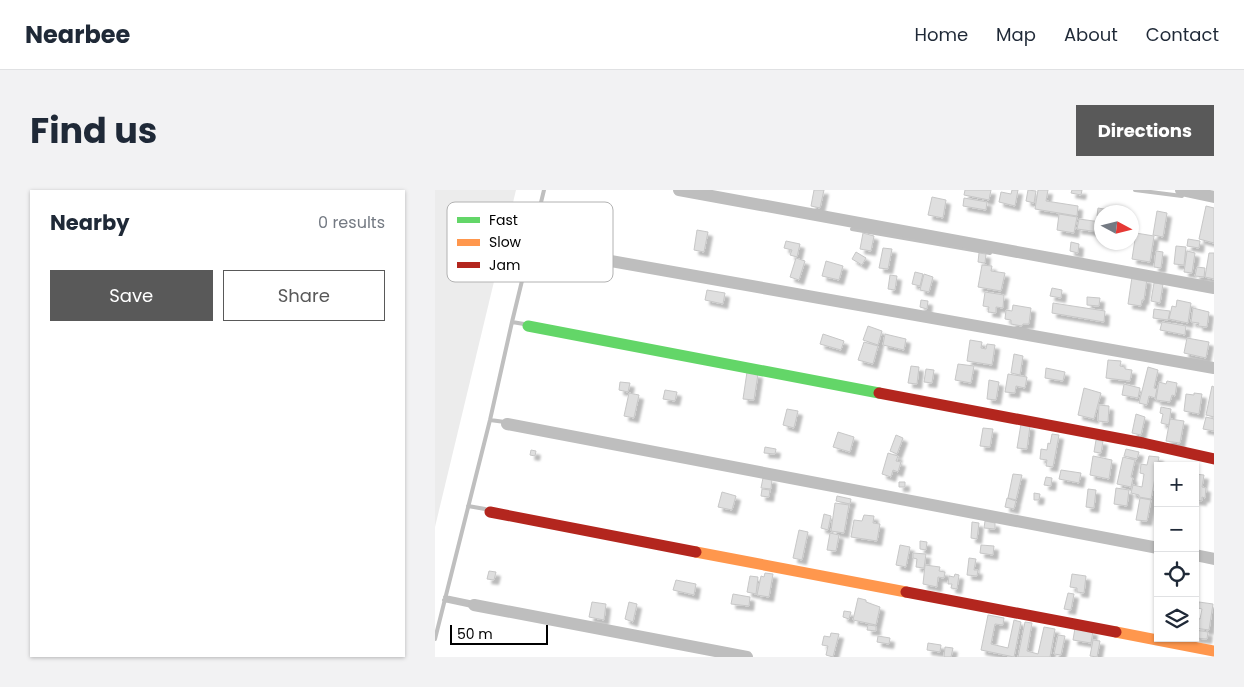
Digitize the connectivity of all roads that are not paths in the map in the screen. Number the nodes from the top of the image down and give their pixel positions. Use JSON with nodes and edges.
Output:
{"nodes":[{"id":1,"x":679,"y":190,"type":"edge"},
{"id":2,"x":1181,"y":190,"type":"edge"},
{"id":3,"x":1214,"y":197,"type":"edge"},
{"id":4,"x":613,"y":261,"type":"edge"},
{"id":5,"x":1214,"y":288,"type":"edge"},
{"id":6,"x":528,"y":326,"type":"dead end"},
{"id":7,"x":1214,"y":368,"type":"edge"},
{"id":8,"x":507,"y":424,"type":"dead end"},
{"id":9,"x":1214,"y":458,"type":"edge"},
{"id":10,"x":490,"y":512,"type":"dead end"},
{"id":11,"x":1154,"y":547,"type":"edge"},
{"id":12,"x":1199,"y":556,"type":"edge"},
{"id":13,"x":1214,"y":559,"type":"edge"},
{"id":14,"x":473,"y":605,"type":"dead end"},
{"id":15,"x":1214,"y":651,"type":"edge"},
{"id":16,"x":747,"y":657,"type":"edge"}],
"edges":[{"from":1,"to":5,"type":"street"},
{"from":2,"to":3,"type":"street"},
{"from":4,"to":7,"type":"street"},
{"from":6,"to":9,"type":"street"},
{"from":8,"to":11,"type":"street"},
{"from":10,"to":15,"type":"street"},
{"from":12,"to":13,"type":"street"},
{"from":14,"to":16,"type":"street"}]}
